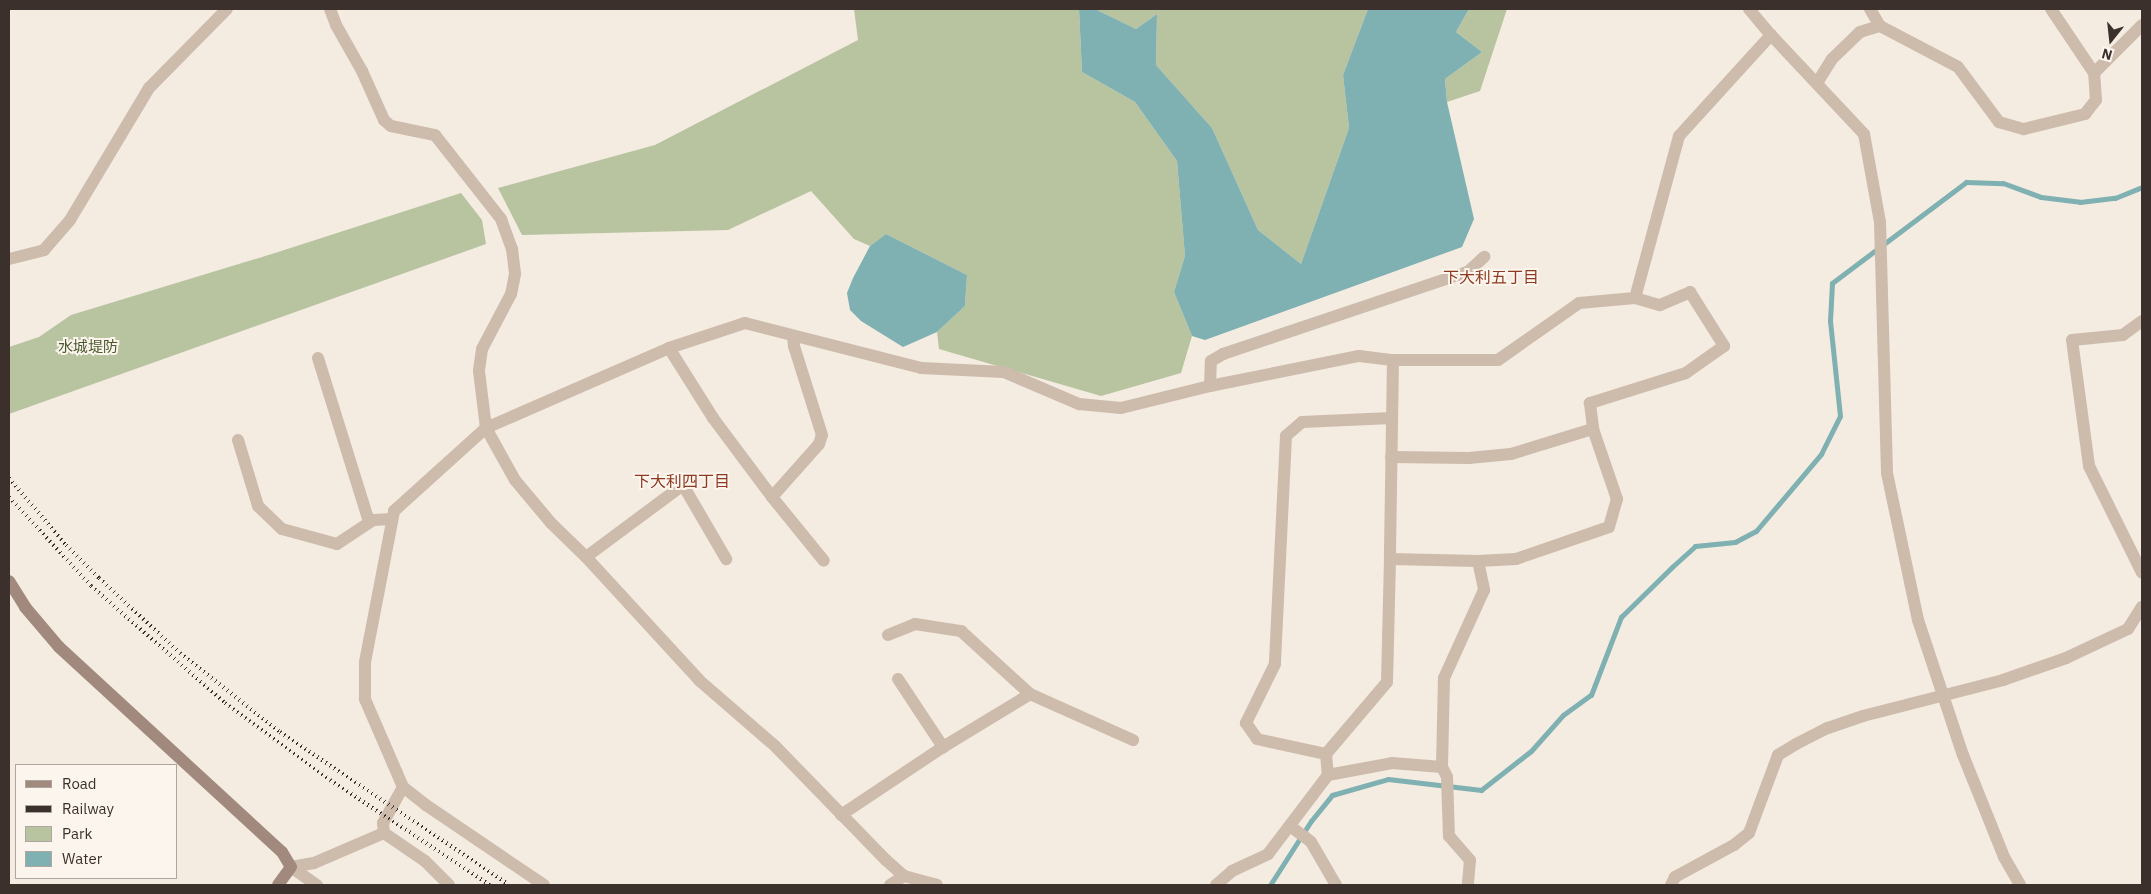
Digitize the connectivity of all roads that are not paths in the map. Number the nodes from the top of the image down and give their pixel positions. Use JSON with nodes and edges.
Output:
{"nodes":[{"id":1,"x":227,"y":9,"type":"edge"},
{"id":2,"x":330,"y":9,"type":"edge"},
{"id":3,"x":1749,"y":9,"type":"edge"},
{"id":4,"x":1870,"y":9,"type":"edge"},
{"id":5,"x":2051,"y":9,"type":"edge"},
{"id":6,"x":2142,"y":24,"type":"edge"},
{"id":7,"x":1880,"y":26,"type":"junction"},
{"id":8,"x":1771,"y":35,"type":"junction"},
{"id":9,"x":2094,"y":73,"type":"junction"},
{"id":10,"x":1816,"y":83,"type":"junction"},
{"id":11,"x":1484,"y":257,"type":"dead end"},
{"id":12,"x":9,"y":259,"type":"edge"},
{"id":13,"x":1635,"y":298,"type":"junction"},
{"id":14,"x":2142,"y":321,"type":"edge"},
{"id":15,"x":793,"y":337,"type":"junction"},
{"id":16,"x":669,"y":348,"type":"junction"},
{"id":17,"x":318,"y":358,"type":"dead end"},
{"id":18,"x":1393,"y":360,"type":"junction"},
{"id":19,"x":1210,"y":386,"type":"junction"},
{"id":20,"x":1391,"y":418,"type":"junction"},
{"id":21,"x":486,"y":428,"type":"junction"},
{"id":22,"x":1593,"y":429,"type":"junction"},
{"id":23,"x":238,"y":440,"type":"dead end"},
{"id":24,"x":1391,"y":457,"type":"junction"},
{"id":25,"x":772,"y":498,"type":"junction"},
{"id":26,"x":392,"y":519,"type":"junction"},
{"id":27,"x":369,"y":522,"type":"junction"},
{"id":28,"x":586,"y":557,"type":"junction"},
{"id":29,"x":726,"y":559,"type":"dead end"},
{"id":30,"x":1390,"y":559,"type":"junction"},
{"id":31,"x":824,"y":561,"type":"dead end"},
{"id":32,"x":1478,"y":561,"type":"junction"},
{"id":33,"x":2142,"y":573,"type":"edge"},
{"id":34,"x":9,"y":581,"type":"edge"},
{"id":35,"x":2142,"y":607,"type":"edge"},
{"id":36,"x":888,"y":635,"type":"dead end"},
{"id":37,"x":898,"y":678,"type":"dead end"},
{"id":38,"x":1030,"y":694,"type":"junction"},
{"id":39,"x":1945,"y":697,"type":"junction"},
{"id":40,"x":1133,"y":740,"type":"dead end"},
{"id":41,"x":943,"y":747,"type":"junction"},
{"id":42,"x":1326,"y":754,"type":"junction"},
{"id":43,"x":1445,"y":772,"type":"junction"},
{"id":44,"x":1328,"y":775,"type":"junction"},
{"id":45,"x":403,"y":787,"type":"junction"},
{"id":46,"x":841,"y":815,"type":"junction"},
{"id":47,"x":1290,"y":826,"type":"junction"},
{"id":48,"x":384,"y":833,"type":"junction"},
{"id":49,"x":291,"y":867,"type":"junction"},
{"id":50,"x":904,"y":876,"type":"junction"},
{"id":51,"x":278,"y":885,"type":"edge"},
{"id":52,"x":318,"y":885,"type":"edge"},
{"id":53,"x":449,"y":885,"type":"edge"},
{"id":54,"x":544,"y":885,"type":"edge"},
{"id":55,"x":890,"y":885,"type":"edge"},
{"id":56,"x":937,"y":885,"type":"edge"},
{"id":57,"x":1216,"y":885,"type":"edge"},
{"id":58,"x":1336,"y":885,"type":"edge"},
{"id":59,"x":1468,"y":885,"type":"edge"},
{"id":60,"x":1671,"y":885,"type":"edge"},
{"id":61,"x":2020,"y":885,"type":"edge"}],
"edges":[{"from":1,"to":12,"type":"street"},
{"from":2,"to":21,"type":"street"},
{"from":3,"to":8,"type":"street"},
{"from":4,"to":7,"type":"street"},
{"from":5,"to":9,"type":"street"},
{"from":6,"to":9,"type":"street"},
{"from":7,"to":9,"type":"street"},
{"from":7,"to":10,"type":"street"},
{"from":8,"to":10,"type":"street"},
{"from":8,"to":13,"type":"street"},
{"from":10,"to":39,"type":"street"},
{"from":11,"to":19,"type":"street"},
{"from":13,"to":18,"type":"street"},
{"from":13,"to":22,"type":"street"},
{"from":14,"to":33,"type":"street"},
{"from":15,"to":16,"type":"street"},
{"from":15,"to":19,"type":"street"},
{"from":15,"to":25,"type":"street"},
{"from":16,"to":21,"type":"street"},
{"from":16,"to":25,"type":"street"},
{"from":17,"to":27,"type":"street"},
{"from":18,"to":19,"type":"street"},
{"from":18,"to":20,"type":"street"},
{"from":20,"to":24,"type":"street"},
{"from":20,"to":42,"type":"street"},
{"from":21,"to":26,"type":"street"},
{"from":21,"to":28,"type":"street"},
{"from":22,"to":24,"type":"street"},
{"from":22,"to":32,"type":"street"},
{"from":23,"to":27,"type":"street"},
{"from":24,"to":30,"type":"street"},
{"from":25,"to":31,"type":"street"},
{"from":26,"to":27,"type":"street"},
{"from":26,"to":45,"type":"street"},
{"from":28,"to":29,"type":"street"},
{"from":28,"to":46,"type":"street"},
{"from":30,"to":32,"type":"street"},
{"from":30,"to":42,"type":"street"},
{"from":32,"to":43,"type":"street"},
{"from":34,"to":49,"type":"street"},
{"from":35,"to":39,"type":"street"},
{"from":36,"to":38,"type":"street"},
{"from":37,"to":41,"type":"street"},
{"from":38,"to":40,"type":"street"},
{"from":38,"to":41,"type":"street"},
{"from":39,"to":60,"type":"street"},
{"from":39,"to":61,"type":"street"},
{"from":41,"to":46,"type":"street"},
{"from":42,"to":44,"type":"street"},
{"from":43,"to":44,"type":"street"},
{"from":43,"to":59,"type":"street"},
{"from":44,"to":47,"type":"street"},
{"from":45,"to":48,"type":"street"},
{"from":45,"to":54,"type":"street"},
{"from":46,"to":50,"type":"street"},
{"from":47,"to":57,"type":"street"},
{"from":47,"to":58,"type":"street"},
{"from":48,"to":49,"type":"street"},
{"from":48,"to":53,"type":"street"},
{"from":49,"to":51,"type":"street"},
{"from":49,"to":52,"type":"street"},
{"from":50,"to":55,"type":"street"},
{"from":50,"to":56,"type":"street"}]}
